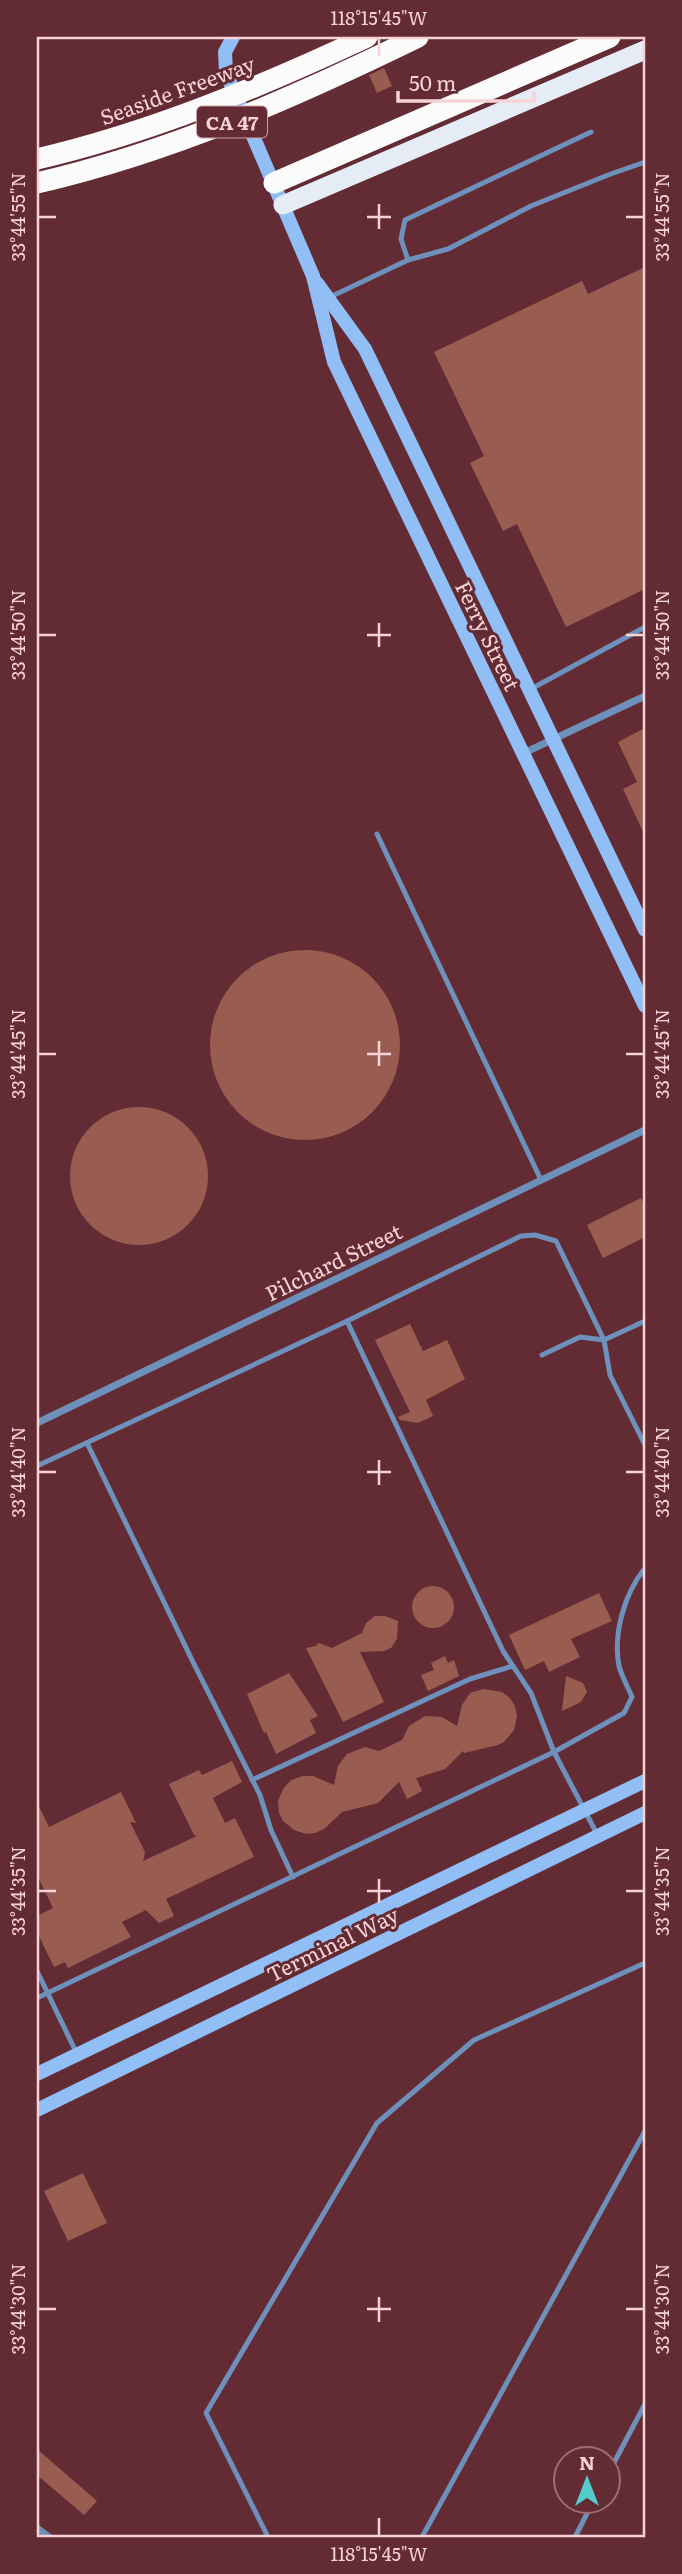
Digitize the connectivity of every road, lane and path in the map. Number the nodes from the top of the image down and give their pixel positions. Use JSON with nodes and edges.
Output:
{"nodes":[{"id":1,"x":233,"y":37,"type":"edge"},
{"id":2,"x":367,"y":37,"type":"edge"},
{"id":3,"x":418,"y":37,"type":"edge"},
{"id":4,"x":610,"y":37,"type":"edge"},
{"id":5,"x":645,"y":50,"type":"edge"},
{"id":6,"x":591,"y":132,"type":"dead end"},
{"id":7,"x":37,"y":159,"type":"edge"},
{"id":8,"x":645,"y":162,"type":"edge"},
{"id":9,"x":37,"y":183,"type":"edge"},
{"id":10,"x":274,"y":183,"type":"junction"},
{"id":11,"x":283,"y":205,"type":"junction"},
{"id":12,"x":408,"y":260,"type":"junction"},
{"id":13,"x":313,"y":276,"type":"junction"},
{"id":14,"x":328,"y":298,"type":"junction"},
{"id":15,"x":645,"y":627,"type":"edge"},
{"id":16,"x":529,"y":690,"type":"junction"},
{"id":17,"x":645,"y":696,"type":"edge"},
{"id":18,"x":553,"y":740,"type":"junction"},
{"id":19,"x":524,"y":753,"type":"junction"},
{"id":20,"x":377,"y":834,"type":"dead end"},
{"id":21,"x":645,"y":930,"type":"edge"},
{"id":22,"x":645,"y":1006,"type":"edge"},
{"id":23,"x":645,"y":1130,"type":"edge"},
{"id":24,"x":541,"y":1180,"type":"junction"},
{"id":25,"x":347,"y":1321,"type":"junction"},
{"id":26,"x":645,"y":1321,"type":"edge"},
{"id":27,"x":604,"y":1340,"type":"junction"},
{"id":28,"x":541,"y":1355,"type":"dead end"},
{"id":29,"x":37,"y":1423,"type":"edge"},
{"id":30,"x":87,"y":1443,"type":"junction"},
{"id":31,"x":645,"y":1445,"type":"edge"},
{"id":32,"x":37,"y":1466,"type":"edge"},
{"id":33,"x":645,"y":1568,"type":"edge"},
{"id":34,"x":513,"y":1666,"type":"junction"},
{"id":35,"x":554,"y":1752,"type":"junction"},
{"id":36,"x":252,"y":1780,"type":"junction"},
{"id":37,"x":645,"y":1781,"type":"edge"},
{"id":38,"x":584,"y":1811,"type":"junction"},
{"id":39,"x":645,"y":1813,"type":"edge"},
{"id":40,"x":598,"y":1836,"type":"junction"},
{"id":41,"x":293,"y":1877,"type":"junction"},
{"id":42,"x":645,"y":1963,"type":"edge"},
{"id":43,"x":37,"y":1971,"type":"edge"},
{"id":44,"x":48,"y":1993,"type":"junction"},
{"id":45,"x":37,"y":1998,"type":"edge"},
{"id":46,"x":77,"y":2054,"type":"junction"},
{"id":47,"x":37,"y":2074,"type":"edge"},
{"id":48,"x":37,"y":2110,"type":"edge"},
{"id":49,"x":645,"y":2131,"type":"edge"},
{"id":50,"x":645,"y":2404,"type":"edge"},
{"id":51,"x":622,"y":2448,"type":"edge"},
{"id":52,"x":587,"y":2514,"type":"edge"},
{"id":53,"x":37,"y":2528,"type":"edge"},
{"id":54,"x":49,"y":2537,"type":"edge"},
{"id":55,"x":268,"y":2537,"type":"edge"},
{"id":56,"x":422,"y":2537,"type":"edge"},
{"id":57,"x":575,"y":2537,"type":"edge"}],
"edges":[{"from":1,"to":10,"type":"main road","name":"Ferry Street"},
{"from":2,"to":7,"type":"highway","name":"Seaside Freeway","number":"CA 47","bridge":true},
{"from":3,"to":9,"type":"highway","number":"CA 47","bridge":true},
{"from":4,"to":10,"type":"highway"},
{"from":5,"to":11,"type":"highway"},
{"from":6,"to":12,"type":"lane"},
{"from":8,"to":12,"type":"lane"},
{"from":10,"to":11,"type":"main road","name":"Ferry Street"},
{"from":11,"to":13,"type":"main road","name":"Ferry Street"},
{"from":12,"to":14,"type":"lane"},
{"from":13,"to":14,"type":"main road","name":"Ferry Street"},
{"from":13,"to":19,"type":"main road","name":"Ferry Street"},
{"from":14,"to":16,"type":"main road","name":"Ferry Street"},
{"from":15,"to":16,"type":"lane"},
{"from":16,"to":18,"type":"main road","name":"Ferry Street"},
{"from":17,"to":18,"type":"street"},
{"from":18,"to":19,"type":"street"},
{"from":18,"to":21,"type":"main road","name":"Ferry Street"},
{"from":19,"to":22,"type":"main road","name":"Ferry Street"},
{"from":20,"to":24,"type":"lane"},
{"from":23,"to":24,"type":"street","name":"Pilchard Street"},
{"from":24,"to":29,"type":"street","name":"Pilchard Street"},
{"from":25,"to":27,"type":"lane"},
{"from":25,"to":30,"type":"lane"},
{"from":25,"to":34,"type":"lane"},
{"from":26,"to":27,"type":"lane"},
{"from":27,"to":28,"type":"lane"},
{"from":27,"to":31,"type":"lane"},
{"from":30,"to":32,"type":"lane"},
{"from":30,"to":36,"type":"lane"},
{"from":33,"to":35,"type":"lane"},
{"from":34,"to":35,"type":"lane"},
{"from":34,"to":36,"type":"lane"},
{"from":35,"to":38,"type":"lane"},
{"from":35,"to":41,"type":"lane"},
{"from":36,"to":41,"type":"lane"},
{"from":37,"to":38,"type":"main road","name":"Terminal Way"},
{"from":38,"to":40,"type":"lane"},
{"from":38,"to":46,"type":"main road","name":"Terminal Way"},
{"from":39,"to":40,"type":"main road","name":"Terminal Way"},
{"from":40,"to":48,"type":"main road","name":"Terminal Way"},
{"from":41,"to":44,"type":"lane"},
{"from":42,"to":55,"type":"lane"},
{"from":43,"to":44,"type":"lane"},
{"from":44,"to":45,"type":"lane"},
{"from":44,"to":46,"type":"lane"},
{"from":46,"to":47,"type":"main road","name":"Terminal Way"},
{"from":49,"to":56,"type":"lane"},
{"from":50,"to":51,"type":"lane"},
{"from":52,"to":57,"type":"lane"},
{"from":53,"to":54,"type":"street"}]}
